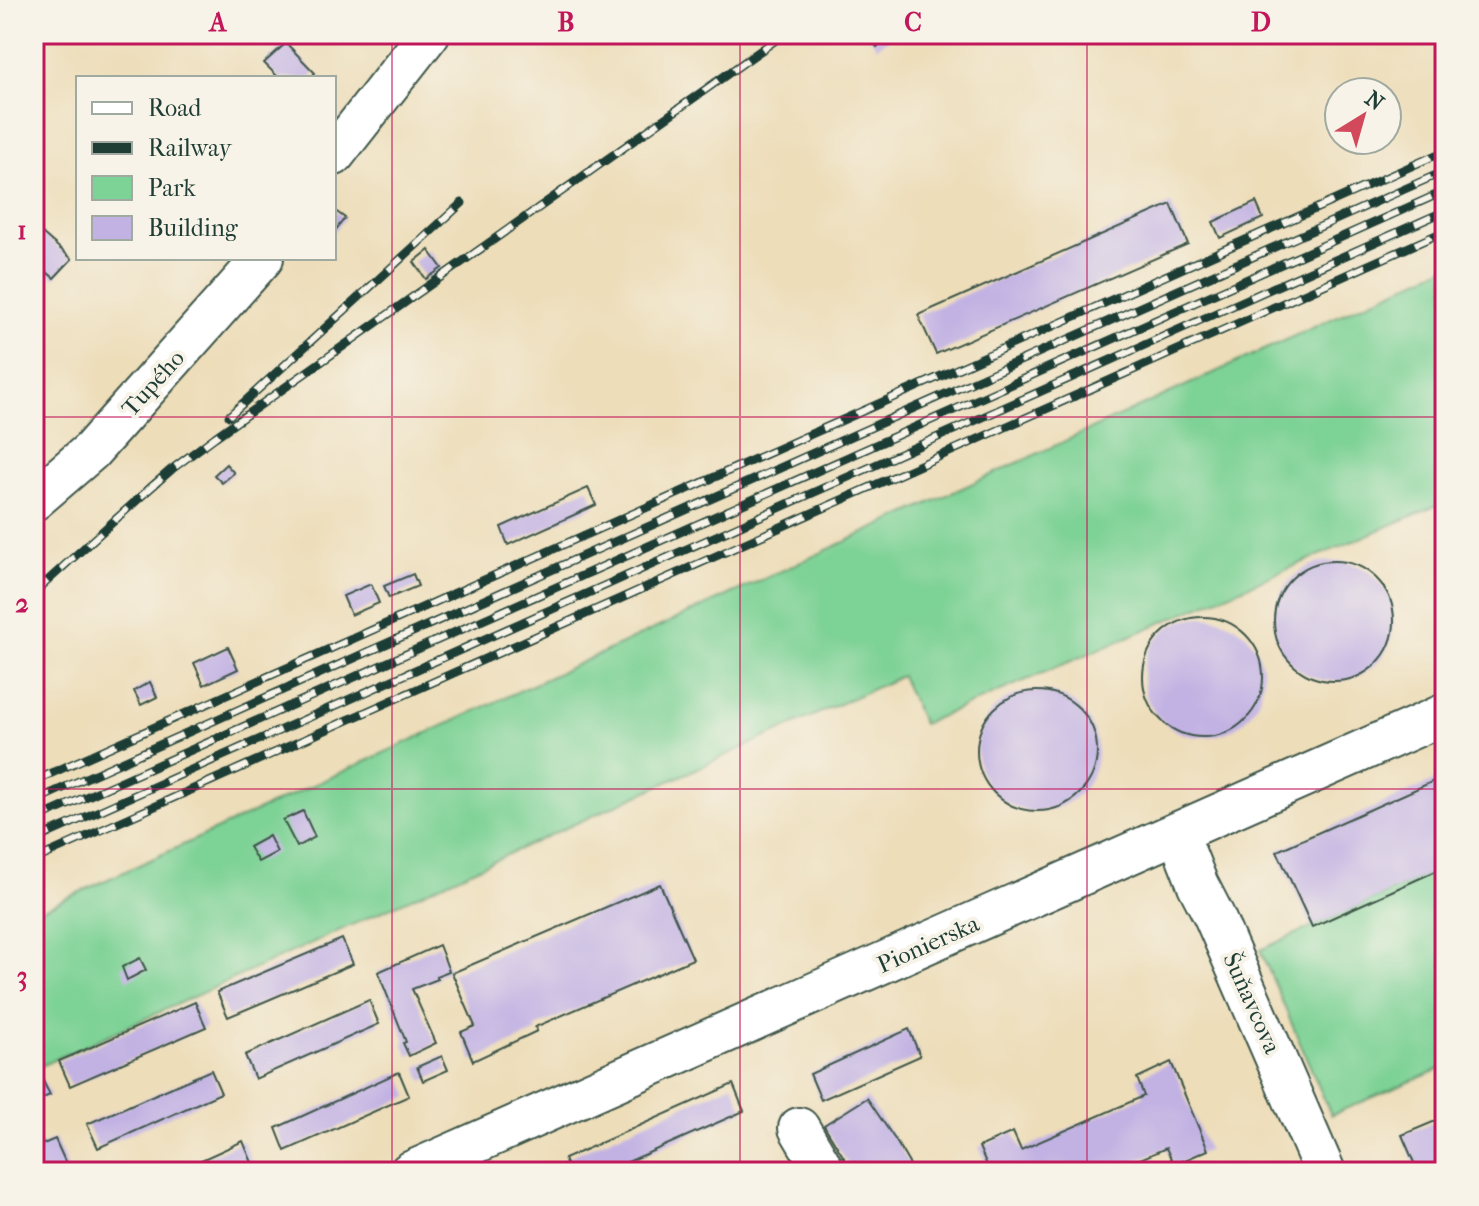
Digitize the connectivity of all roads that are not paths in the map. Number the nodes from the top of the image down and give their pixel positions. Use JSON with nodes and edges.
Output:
{"nodes":[{"id":1,"x":429,"y":34,"type":"edge"},
{"id":2,"x":336,"y":152,"type":"edge"},
{"id":3,"x":261,"y":260,"type":"edge"},
{"id":4,"x":34,"y":500,"type":"edge"},
{"id":5,"x":1445,"y":714,"type":"edge"},
{"id":6,"x":1178,"y":834,"type":"junction"},
{"id":7,"x":799,"y":1128,"type":"dead end"},
{"id":8,"x":410,"y":1172,"type":"edge"},
{"id":9,"x":825,"y":1172,"type":"edge"},
{"id":10,"x":1325,"y":1172,"type":"edge"}],
"edges":[{"from":1,"to":2,"type":"street"},
{"from":3,"to":4,"type":"street","name":"Tupého"},
{"from":5,"to":6,"type":"street","name":"Pionierska"},
{"from":6,"to":8,"type":"street","name":"Pionierska"},
{"from":6,"to":10,"type":"street","name":"Šuňavcova"},
{"from":7,"to":9,"type":"street"}]}
